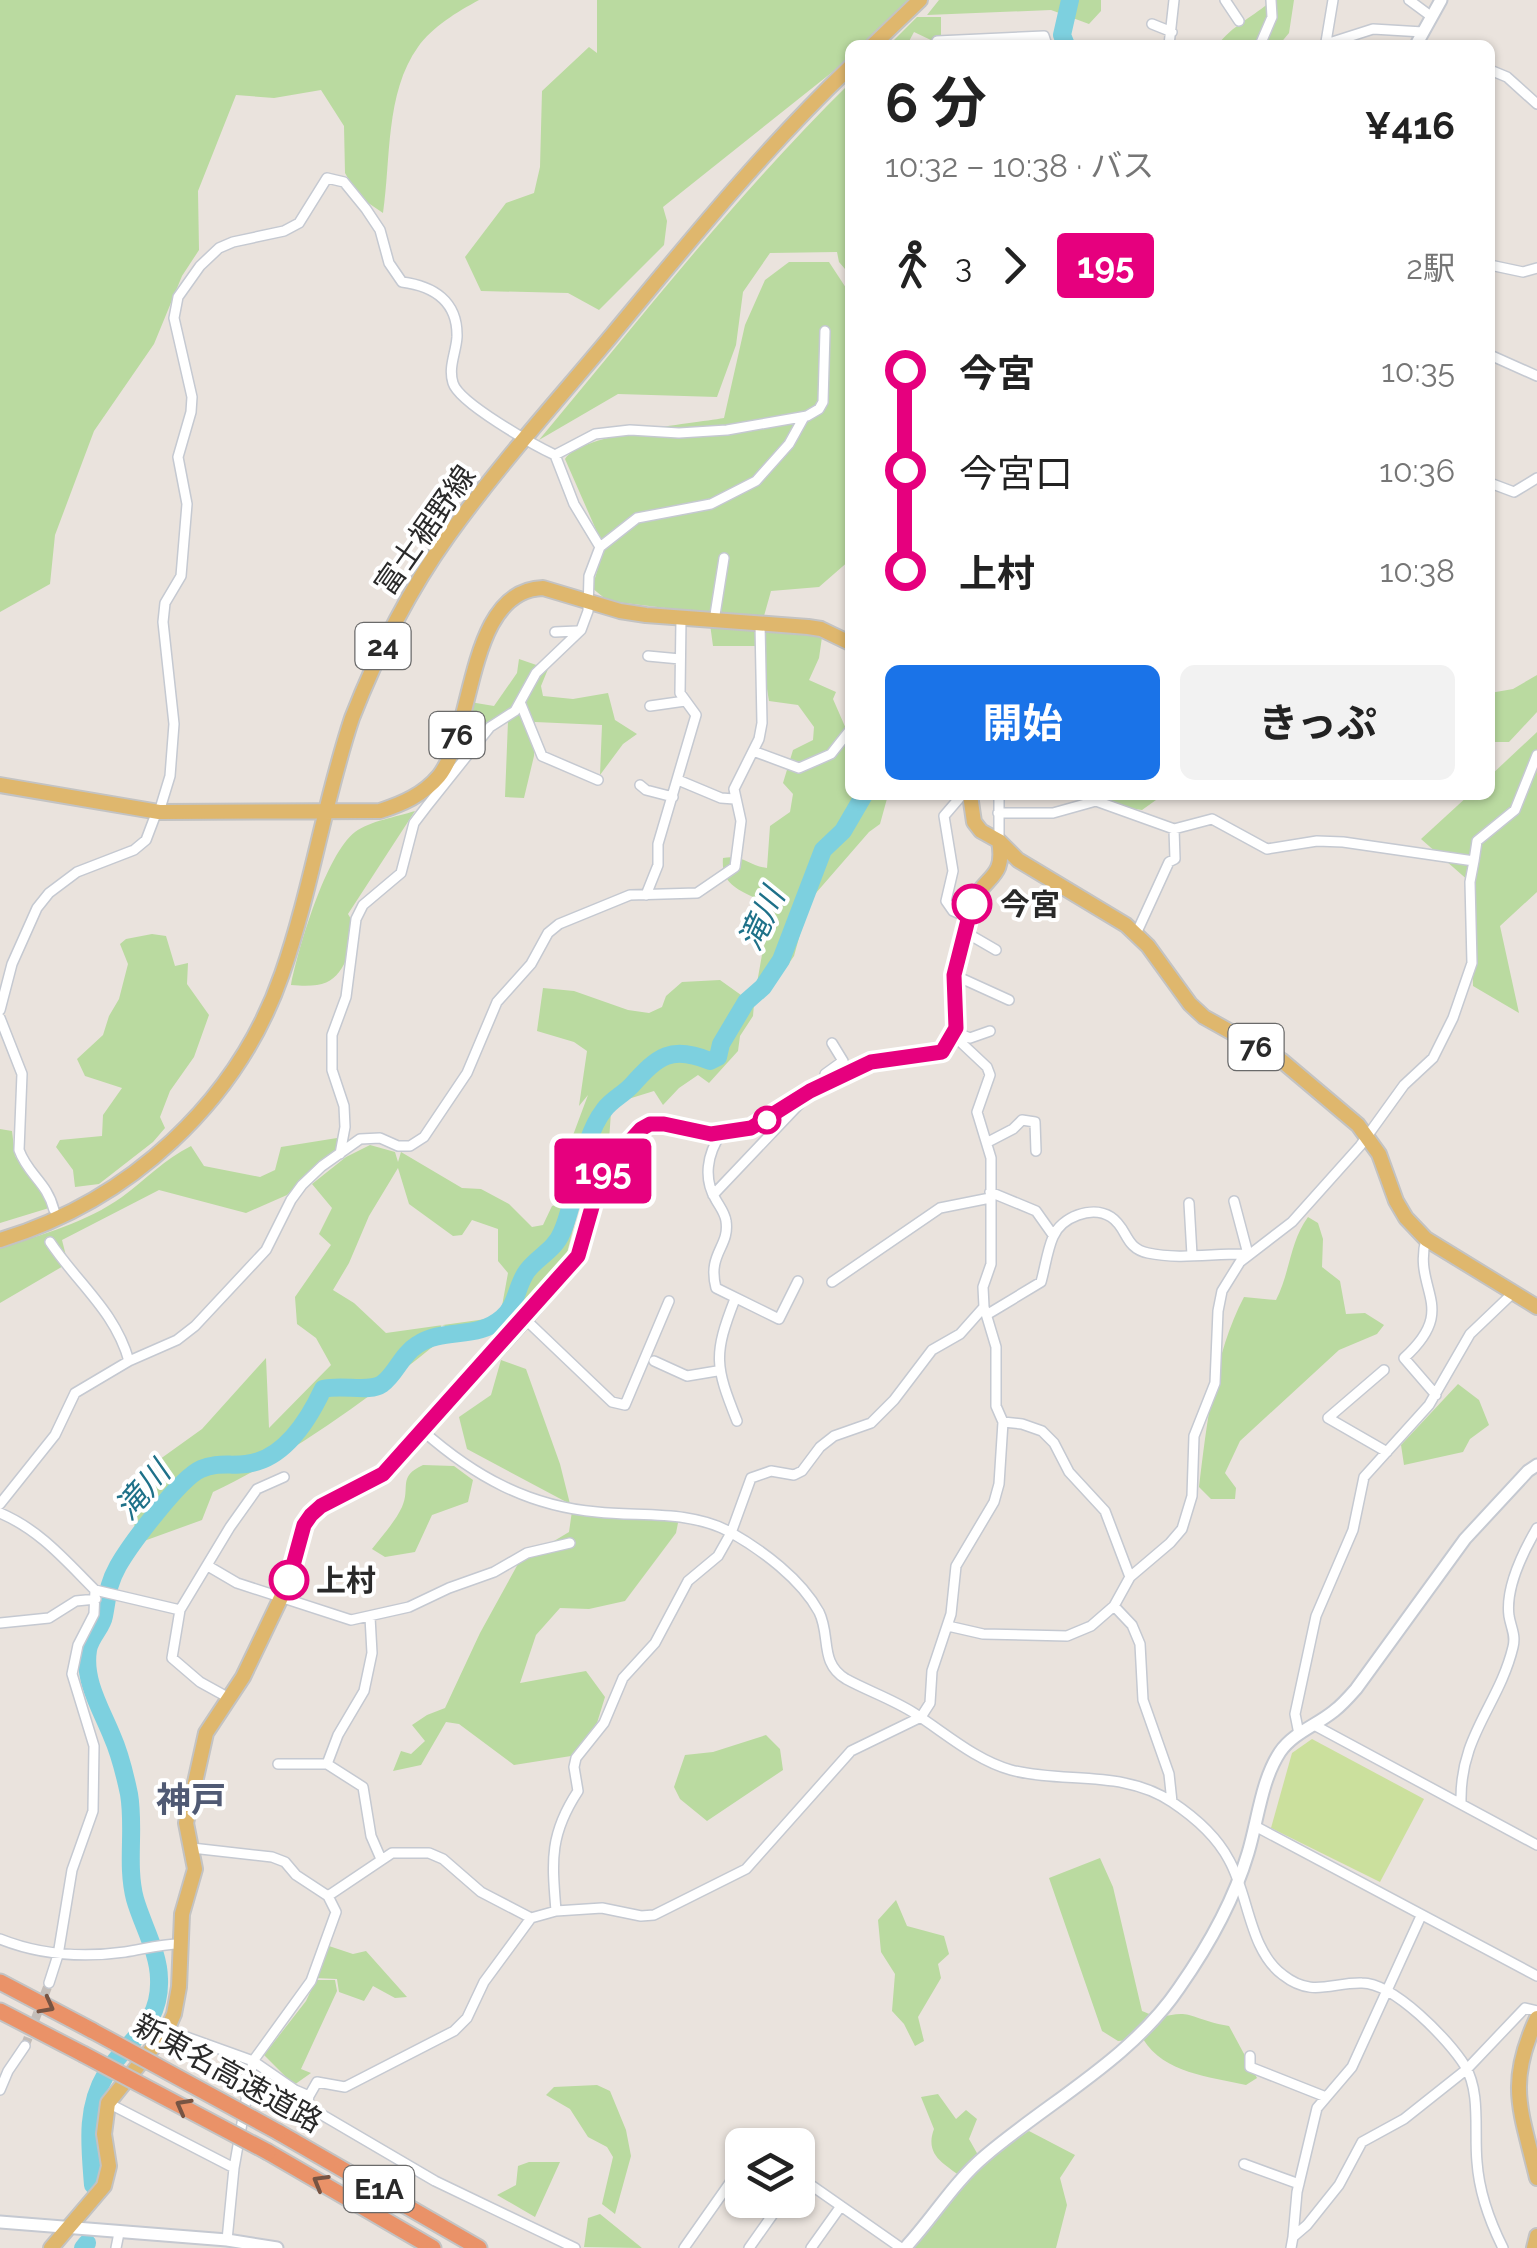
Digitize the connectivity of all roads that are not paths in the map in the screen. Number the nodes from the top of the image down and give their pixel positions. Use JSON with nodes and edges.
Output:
{"nodes":[{"id":1,"x":920,"y":0,"type":"edge"},
{"id":2,"x":1174,"y":0,"type":"edge"},
{"id":3,"x":1225,"y":0,"type":"edge"},
{"id":4,"x":1271,"y":0,"type":"edge"},
{"id":5,"x":1333,"y":0,"type":"edge"},
{"id":6,"x":1409,"y":0,"type":"edge"},
{"id":7,"x":1441,"y":0,"type":"edge"},
{"id":8,"x":1432,"y":17,"type":"junction"},
{"id":9,"x":1239,"y":21,"type":"dead end"},
{"id":10,"x":1152,"y":24,"type":"dead end"},
{"id":11,"x":1172,"y":32,"type":"junction"},
{"id":12,"x":878,"y":40,"type":"edge"},
{"id":13,"x":1009,"y":40,"type":"edge"},
{"id":14,"x":1045,"y":40,"type":"edge"},
{"id":15,"x":1170,"y":40,"type":"edge"},
{"id":16,"x":1262,"y":40,"type":"edge"},
{"id":17,"x":1325,"y":40,"type":"edge"},
{"id":18,"x":1337,"y":40,"type":"edge"},
{"id":19,"x":1416,"y":40,"type":"edge"},
{"id":20,"x":1420,"y":40,"type":"edge"},
{"id":21,"x":845,"y":72,"type":"edge"},
{"id":22,"x":1495,"y":72,"type":"edge"},
{"id":23,"x":1537,"y":104,"type":"edge"},
{"id":24,"x":1495,"y":266,"type":"edge"},
{"id":25,"x":1537,"y":268,"type":"edge"},
{"id":26,"x":825,"y":331,"type":"dead end"},
{"id":27,"x":1495,"y":357,"type":"edge"},
{"id":28,"x":1537,"y":376,"type":"edge"},
{"id":29,"x":804,"y":416,"type":"junction"},
{"id":30,"x":525,"y":440,"type":"junction"},
{"id":31,"x":555,"y":455,"type":"junction"},
{"id":32,"x":1537,"y":478,"type":"edge"},
{"id":33,"x":1495,"y":486,"type":"edge"},
{"id":34,"x":600,"y":547,"type":"junction"},
{"id":35,"x":724,"y":558,"type":"dead end"},
{"id":36,"x":588,"y":602,"type":"junction"},
{"id":37,"x":681,"y":618,"type":"junction"},
{"id":38,"x":714,"y":621,"type":"junction"},
{"id":39,"x":760,"y":624,"type":"junction"},
{"id":40,"x":580,"y":630,"type":"junction"},
{"id":41,"x":556,"y":632,"type":"dead end"},
{"id":42,"x":845,"y":640,"type":"edge"},
{"id":43,"x":648,"y":656,"type":"dead end"},
{"id":44,"x":680,"y":659,"type":"junction"},
{"id":45,"x":520,"y":702,"type":"junction"},
{"id":46,"x":685,"y":702,"type":"junction"},
{"id":47,"x":650,"y":706,"type":"dead end"},
{"id":48,"x":845,"y":736,"type":"edge"},
{"id":49,"x":753,"y":752,"type":"junction"},
{"id":50,"x":1537,"y":755,"type":"edge"},
{"id":51,"x":598,"y":780,"type":"dead end"},
{"id":52,"x":678,"y":780,"type":"junction"},
{"id":53,"x":0,"y":785,"type":"edge"},
{"id":54,"x":640,"y":785,"type":"dead end"},
{"id":55,"x":673,"y":797,"type":"junction"},
{"id":56,"x":734,"y":799,"type":"junction"},
{"id":57,"x":958,"y":800,"type":"edge"},
{"id":58,"x":971,"y":800,"type":"edge"},
{"id":59,"x":998,"y":800,"type":"edge"},
{"id":60,"x":327,"y":811,"type":"junction"},
{"id":61,"x":158,"y":812,"type":"junction"},
{"id":62,"x":998,"y":813,"type":"junction"},
{"id":63,"x":1174,"y":829,"type":"junction"},
{"id":64,"x":999,"y":842,"type":"junction"},
{"id":65,"x":1474,"y":862,"type":"junction"},
{"id":66,"x":646,"y":894,"type":"junction"},
{"id":67,"x":967,"y":925,"type":"junction"},
{"id":68,"x":1136,"y":934,"type":"junction"},
{"id":69,"x":996,"y":950,"type":"dead end"},
{"id":70,"x":954,"y":975,"type":"junction"},
{"id":71,"x":1009,"y":1000,"type":"dead end"},
{"id":72,"x":0,"y":1010,"type":"edge"},
{"id":73,"x":0,"y":1018,"type":"edge"},
{"id":74,"x":990,"y":1031,"type":"dead end"},
{"id":75,"x":954,"y":1034,"type":"junction"},
{"id":76,"x":832,"y":1043,"type":"dead end"},
{"id":77,"x":818,"y":1088,"type":"junction"},
{"id":78,"x":721,"y":1134,"type":"junction"},
{"id":79,"x":1367,"y":1137,"type":"junction"},
{"id":80,"x":988,"y":1142,"type":"junction"},
{"id":81,"x":1036,"y":1151,"type":"dead end"},
{"id":82,"x":340,"y":1154,"type":"junction"},
{"id":83,"x":712,"y":1195,"type":"junction"},
{"id":84,"x":990,"y":1195,"type":"junction"},
{"id":85,"x":1234,"y":1201,"type":"dead end"},
{"id":86,"x":1189,"y":1203,"type":"dead end"},
{"id":87,"x":54,"y":1210,"type":"dead end"},
{"id":88,"x":1054,"y":1234,"type":"junction"},
{"id":89,"x":1426,"y":1238,"type":"junction"},
{"id":90,"x":0,"y":1240,"type":"edge"},
{"id":91,"x":50,"y":1242,"type":"dead end"},
{"id":92,"x":1248,"y":1254,"type":"junction"},
{"id":93,"x":1192,"y":1256,"type":"junction"},
{"id":94,"x":798,"y":1280,"type":"dead end"},
{"id":95,"x":832,"y":1282,"type":"dead end"},
{"id":96,"x":1514,"y":1292,"type":"junction"},
{"id":97,"x":736,"y":1299,"type":"junction"},
{"id":98,"x":669,"y":1301,"type":"dead end"},
{"id":99,"x":1537,"y":1307,"type":"edge"},
{"id":100,"x":986,"y":1310,"type":"junction"},
{"id":101,"x":525,"y":1319,"type":"junction"},
{"id":102,"x":129,"y":1361,"type":"junction"},
{"id":103,"x":654,"y":1361,"type":"dead end"},
{"id":104,"x":1384,"y":1370,"type":"dead end"},
{"id":105,"x":717,"y":1372,"type":"junction"},
{"id":106,"x":1436,"y":1395,"type":"junction"},
{"id":107,"x":737,"y":1420,"type":"dead end"},
{"id":108,"x":1003,"y":1422,"type":"junction"},
{"id":109,"x":422,"y":1431,"type":"junction"},
{"id":110,"x":1387,"y":1452,"type":"junction"},
{"id":111,"x":1537,"y":1465,"type":"edge"},
{"id":112,"x":284,"y":1477,"type":"dead end"},
{"id":113,"x":0,"y":1504,"type":"edge"},
{"id":114,"x":0,"y":1513,"type":"edge"},
{"id":115,"x":1537,"y":1528,"type":"edge"},
{"id":116,"x":731,"y":1533,"type":"junction"},
{"id":117,"x":570,"y":1543,"type":"dead end"},
{"id":118,"x":208,"y":1566,"type":"junction"},
{"id":119,"x":1130,"y":1576,"type":"junction"},
{"id":120,"x":97,"y":1593,"type":"junction"},
{"id":121,"x":281,"y":1598,"type":"junction"},
{"id":122,"x":1114,"y":1606,"type":"junction"},
{"id":123,"x":180,"y":1610,"type":"junction"},
{"id":124,"x":370,"y":1617,"type":"junction"},
{"id":125,"x":0,"y":1623,"type":"edge"},
{"id":126,"x":948,"y":1626,"type":"junction"},
{"id":127,"x":228,"y":1698,"type":"junction"},
{"id":128,"x":921,"y":1718,"type":"junction"},
{"id":129,"x":1314,"y":1726,"type":"junction"},
{"id":130,"x":1299,"y":1734,"type":"junction"},
{"id":131,"x":278,"y":1764,"type":"dead end"},
{"id":132,"x":327,"y":1764,"type":"junction"},
{"id":133,"x":1461,"y":1801,"type":"junction"},
{"id":134,"x":1172,"y":1802,"type":"junction"},
{"id":135,"x":1255,"y":1826,"type":"junction"},
{"id":136,"x":1537,"y":1845,"type":"edge"},
{"id":137,"x":192,"y":1848,"type":"junction"},
{"id":138,"x":381,"y":1859,"type":"junction"},
{"id":139,"x":1238,"y":1880,"type":"junction"},
{"id":140,"x":328,"y":1896,"type":"junction"},
{"id":141,"x":556,"y":1911,"type":"junction"},
{"id":142,"x":1421,"y":1916,"type":"junction"},
{"id":143,"x":531,"y":1918,"type":"junction"},
{"id":144,"x":0,"y":1939,"type":"edge"},
{"id":145,"x":180,"y":1944,"type":"junction"},
{"id":146,"x":58,"y":1955,"type":"junction"},
{"id":147,"x":1537,"y":1976,"type":"edge"},
{"id":148,"x":0,"y":1982,"type":"edge"},
{"id":149,"x":49,"y":1983,"type":"tunnel mouth"},
{"id":150,"x":1388,"y":1992,"type":"junction"},
{"id":151,"x":0,"y":2011,"type":"edge"},
{"id":152,"x":1537,"y":2015,"type":"edge"},
{"id":153,"x":166,"y":2030,"type":"junction"},
{"id":154,"x":26,"y":2046,"type":"tunnel mouth"},
{"id":155,"x":1250,"y":2056,"type":"dead end"},
{"id":156,"x":252,"y":2061,"type":"junction"},
{"id":157,"x":4,"y":2068,"type":"edge"},
{"id":158,"x":1467,"y":2069,"type":"junction"},
{"id":159,"x":0,"y":2090,"type":"edge"},
{"id":160,"x":309,"y":2096,"type":"junction"},
{"id":161,"x":1326,"y":2098,"type":"junction"},
{"id":162,"x":108,"y":2103,"type":"junction"},
{"id":163,"x":1244,"y":2164,"type":"dead end"},
{"id":164,"x":234,"y":2168,"type":"junction"},
{"id":165,"x":1537,"y":2178,"type":"edge"},
{"id":166,"x":1299,"y":2184,"type":"junction"},
{"id":167,"x":815,"y":2189,"type":"edge"},
{"id":168,"x":725,"y":2190,"type":"edge"},
{"id":169,"x":840,"y":2206,"type":"junction"},
{"id":170,"x":771,"y":2218,"type":"edge"},
{"id":171,"x":0,"y":2222,"type":"edge"},
{"id":172,"x":67,"y":2229,"type":"junction"},
{"id":173,"x":120,"y":2234,"type":"junction"},
{"id":174,"x":1537,"y":2236,"type":"edge"},
{"id":175,"x":227,"y":2240,"type":"junction"},
{"id":176,"x":1292,"y":2242,"type":"edge"},
{"id":177,"x":753,"y":2247,"type":"edge"},
{"id":178,"x":52,"y":2248,"type":"edge"},
{"id":179,"x":116,"y":2248,"type":"edge"},
{"id":180,"x":278,"y":2248,"type":"edge"},
{"id":181,"x":432,"y":2248,"type":"edge"},
{"id":182,"x":479,"y":2248,"type":"edge"},
{"id":183,"x":574,"y":2248,"type":"edge"},
{"id":184,"x":684,"y":2248,"type":"edge"},
{"id":185,"x":811,"y":2248,"type":"edge"},
{"id":186,"x":903,"y":2248,"type":"edge"},
{"id":187,"x":1503,"y":2248,"type":"edge"},
{"id":188,"x":1534,"y":2248,"type":"edge"}],
"edges":[{"from":1,"to":12,"type":"main road"},
{"from":2,"to":11,"type":"street"},
{"from":3,"to":9,"type":"street"},
{"from":4,"to":16,"type":"street"},
{"from":5,"to":17,"type":"street"},
{"from":6,"to":8,"type":"street"},
{"from":7,"to":8,"type":"street"},
{"from":8,"to":20,"type":"street"},
{"from":10,"to":11,"type":"street"},
{"from":11,"to":15,"type":"street"},
{"from":13,"to":14,"type":"street"},
{"from":18,"to":19,"type":"street"},
{"from":21,"to":30,"type":"main road","name":"富士裾野線","number":"24"},
{"from":22,"to":23,"type":"street"},
{"from":24,"to":25,"type":"street"},
{"from":26,"to":29,"type":"street"},
{"from":27,"to":28,"type":"street"},
{"from":29,"to":31,"type":"street"},
{"from":29,"to":34,"type":"street"},
{"from":30,"to":31,"type":"street"},
{"from":30,"to":60,"type":"main road","name":"富士裾野線","number":"24"},
{"from":30,"to":61,"type":"street"},
{"from":31,"to":34,"type":"street"},
{"from":32,"to":33,"type":"street"},
{"from":34,"to":36,"type":"street"},
{"from":35,"to":38,"type":"street"},
{"from":36,"to":37,"type":"main road","number":"76"},
{"from":36,"to":40,"type":"street"},
{"from":36,"to":60,"type":"main road","number":"76"},
{"from":37,"to":38,"type":"main road","number":"76"},
{"from":37,"to":44,"type":"street"},
{"from":38,"to":39,"type":"main road","number":"76"},
{"from":39,"to":42,"type":"main road","number":"76"},
{"from":39,"to":49,"type":"street"},
{"from":40,"to":41,"type":"street"},
{"from":40,"to":45,"type":"street"},
{"from":43,"to":44,"type":"street"},
{"from":44,"to":46,"type":"street"},
{"from":45,"to":51,"type":"street"},
{"from":45,"to":82,"type":"street"},
{"from":46,"to":47,"type":"street"},
{"from":46,"to":52,"type":"street"},
{"from":48,"to":49,"type":"street"},
{"from":49,"to":56,"type":"street"},
{"from":50,"to":65,"type":"street"},
{"from":52,"to":55,"type":"street"},
{"from":52,"to":56,"type":"street"},
{"from":53,"to":61,"type":"main road","number":"76"},
{"from":54,"to":55,"type":"street"},
{"from":55,"to":66,"type":"street"},
{"from":56,"to":66,"type":"street"},
{"from":57,"to":67,"type":"street"},
{"from":58,"to":64,"type":"main road","number":"76"},
{"from":59,"to":62,"type":"street"},
{"from":60,"to":61,"type":"main road","number":"76"},
{"from":60,"to":90,"type":"main road","name":"富士裾野線","number":"24"},
{"from":61,"to":72,"type":"street"},
{"from":62,"to":63,"type":"street"},
{"from":62,"to":64,"type":"street"},
{"from":63,"to":65,"type":"street"},
{"from":63,"to":68,"type":"street"},
{"from":64,"to":67,"type":"main road"},
{"from":64,"to":68,"type":"main road","number":"76"},
{"from":65,"to":79,"type":"street"},
{"from":66,"to":82,"type":"street"},
{"from":67,"to":69,"type":"street"},
{"from":67,"to":70,"type":"main road"},
{"from":68,"to":79,"type":"main road","number":"76"},
{"from":70,"to":71,"type":"street"},
{"from":70,"to":75,"type":"main road"},
{"from":73,"to":87,"type":"street"},
{"from":74,"to":75,"type":"street"},
{"from":75,"to":77,"type":"main road"},
{"from":75,"to":80,"type":"street"},
{"from":76,"to":77,"type":"street"},
{"from":77,"to":78,"type":"main road"},
{"from":77,"to":83,"type":"street"},
{"from":78,"to":83,"type":"street"},
{"from":78,"to":101,"type":"main road"},
{"from":79,"to":89,"type":"main road","number":"76"},
{"from":79,"to":92,"type":"street"},
{"from":80,"to":81,"type":"street"},
{"from":80,"to":84,"type":"street"},
{"from":82,"to":102,"type":"street"},
{"from":83,"to":97,"type":"street"},
{"from":84,"to":88,"type":"street"},
{"from":84,"to":95,"type":"street"},
{"from":84,"to":100,"type":"street"},
{"from":85,"to":92,"type":"street"},
{"from":86,"to":93,"type":"street"},
{"from":88,"to":93,"type":"street"},
{"from":88,"to":100,"type":"street"},
{"from":89,"to":96,"type":"main road","number":"76"},
{"from":89,"to":106,"type":"street"},
{"from":91,"to":102,"type":"street"},
{"from":92,"to":93,"type":"street"},
{"from":92,"to":119,"type":"street"},
{"from":94,"to":97,"type":"street"},
{"from":96,"to":99,"type":"main road","number":"76"},
{"from":96,"to":106,"type":"street"},
{"from":97,"to":105,"type":"street"},
{"from":98,"to":101,"type":"street"},
{"from":100,"to":108,"type":"street"},
{"from":100,"to":116,"type":"street"},
{"from":101,"to":109,"type":"main road"},
{"from":102,"to":113,"type":"street"},
{"from":103,"to":105,"type":"street"},
{"from":104,"to":110,"type":"street"},
{"from":105,"to":107,"type":"street"},
{"from":106,"to":110,"type":"street"},
{"from":108,"to":119,"type":"street"},
{"from":108,"to":126,"type":"street"},
{"from":109,"to":116,"type":"street"},
{"from":109,"to":121,"type":"main road"},
{"from":110,"to":130,"type":"street"},
{"from":111,"to":129,"type":"street"},
{"from":112,"to":118,"type":"street"},
{"from":114,"to":120,"type":"street"},
{"from":115,"to":133,"type":"street"},
{"from":116,"to":128,"type":"street"},
{"from":116,"to":141,"type":"street"},
{"from":117,"to":124,"type":"street"},
{"from":118,"to":121,"type":"street"},
{"from":118,"to":123,"type":"street"},
{"from":119,"to":122,"type":"street"},
{"from":120,"to":123,"type":"street"},
{"from":120,"to":125,"type":"street"},
{"from":120,"to":146,"type":"street"},
{"from":121,"to":124,"type":"street"},
{"from":121,"to":127,"type":"main road"},
{"from":122,"to":126,"type":"street"},
{"from":122,"to":134,"type":"street"},
{"from":123,"to":127,"type":"street"},
{"from":124,"to":132,"type":"street"},
{"from":126,"to":128,"type":"street"},
{"from":127,"to":137,"type":"main road"},
{"from":128,"to":134,"type":"street"},
{"from":128,"to":141,"type":"street"},
{"from":129,"to":130,"type":"street"},
{"from":129,"to":133,"type":"street"},
{"from":130,"to":135,"type":"street"},
{"from":131,"to":132,"type":"street"},
{"from":132,"to":138,"type":"street"},
{"from":133,"to":136,"type":"street"},
{"from":134,"to":139,"type":"street"},
{"from":135,"to":139,"type":"street"},
{"from":135,"to":142,"type":"street"},
{"from":137,"to":140,"type":"street"},
{"from":137,"to":145,"type":"main road"},
{"from":138,"to":140,"type":"street"},
{"from":138,"to":143,"type":"street"},
{"from":139,"to":150,"type":"street"},
{"from":139,"to":186,"type":"street"},
{"from":140,"to":156,"type":"street"},
{"from":141,"to":143,"type":"street"},
{"from":142,"to":147,"type":"street"},
{"from":142,"to":150,"type":"street"},
{"from":143,"to":160,"type":"street"},
{"from":144,"to":146,"type":"street"},
{"from":145,"to":146,"type":"street"},
{"from":145,"to":153,"type":"main road"},
{"from":146,"to":149,"type":"street"},
{"from":148,"to":182,"type":"highway","name":"新東名高速道路","number":"E1A","one_way":true,"bridge":true},
{"from":150,"to":158,"type":"street"},
{"from":150,"to":161,"type":"street"},
{"from":181,"to":151,"type":"highway","name":"新東名高速道路","number":"E1A","one_way":true,"bridge":true},
{"from":152,"to":158,"type":"street"},
{"from":152,"to":165,"type":"main road"},
{"from":153,"to":156,"type":"street"},
{"from":153,"to":162,"type":"main road"},
{"from":154,"to":157,"type":"street"},
{"from":155,"to":161,"type":"street"},
{"from":156,"to":160,"type":"street"},
{"from":156,"to":164,"type":"street"},
{"from":157,"to":159,"type":"street"},
{"from":158,"to":176,"type":"street"},
{"from":158,"to":187,"type":"street"},
{"from":160,"to":183,"type":"street"},
{"from":161,"to":166,"type":"street"},
{"from":162,"to":164,"type":"street"},
{"from":162,"to":172,"type":"main road"},
{"from":163,"to":166,"type":"street"},
{"from":164,"to":175,"type":"street"},
{"from":166,"to":176,"type":"street"},
{"from":167,"to":169,"type":"street"},
{"from":168,"to":184,"type":"street"},
{"from":169,"to":185,"type":"street"},
{"from":169,"to":186,"type":"street"},
{"from":170,"to":177,"type":"street"},
{"from":171,"to":172,"type":"street"},
{"from":172,"to":173,"type":"street"},
{"from":172,"to":178,"type":"main road"},
{"from":173,"to":175,"type":"street"},
{"from":173,"to":179,"type":"street"},
{"from":174,"to":188,"type":"main road"},
{"from":175,"to":180,"type":"street"}]}
